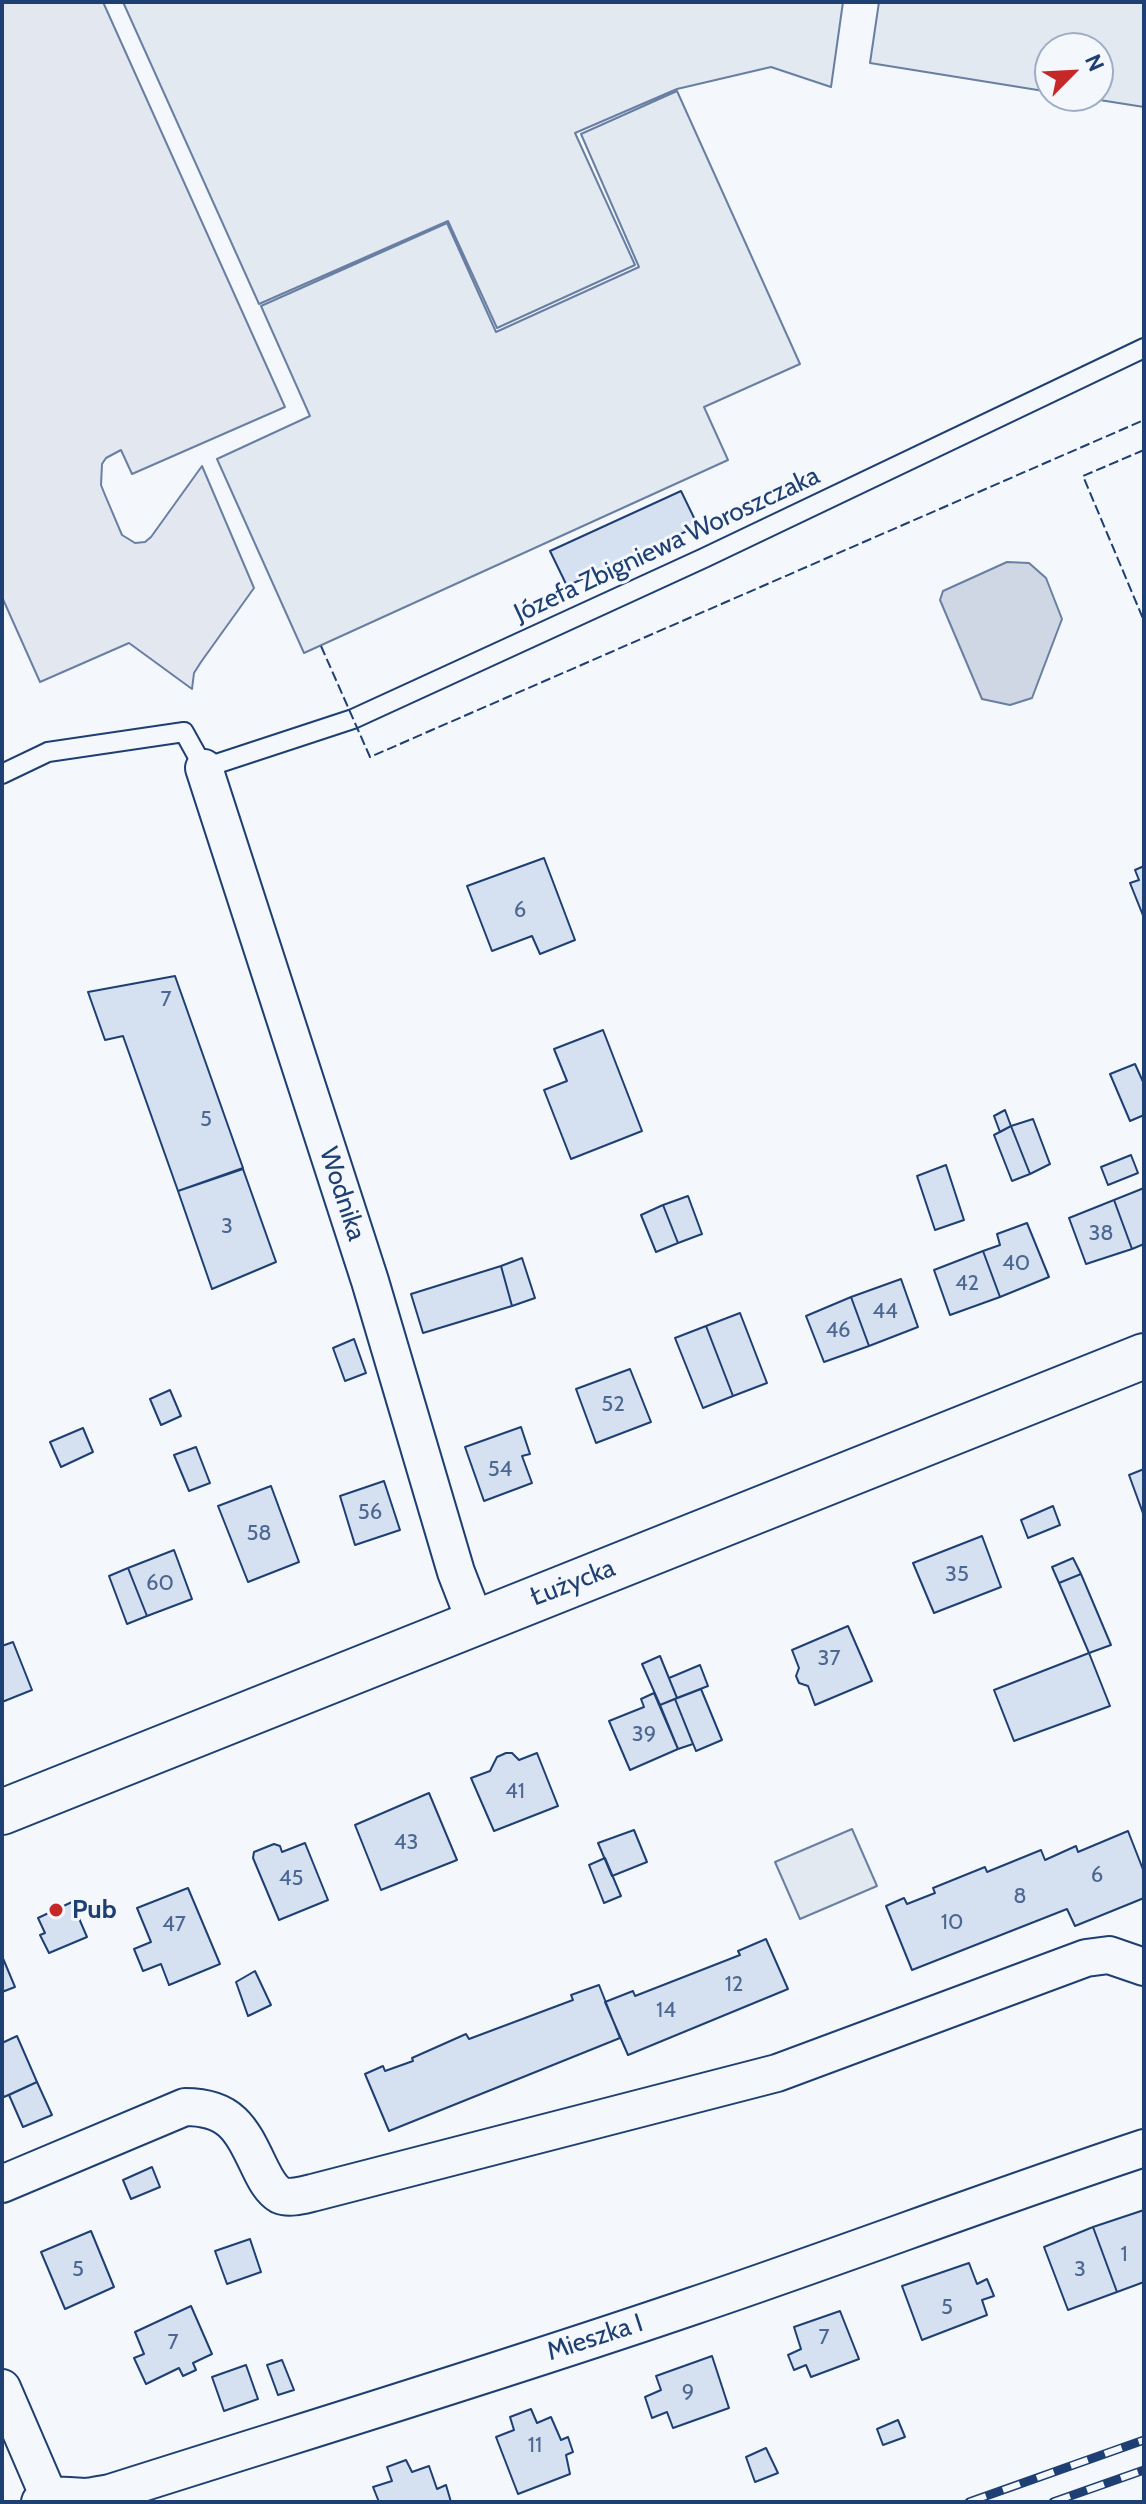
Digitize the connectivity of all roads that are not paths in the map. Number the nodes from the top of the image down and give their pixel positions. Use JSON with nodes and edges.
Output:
{"nodes":[{"id":1,"x":1144,"y":348,"type":"edge"},
{"id":2,"x":204,"y":768,"type":"junction"},
{"id":3,"x":2,"y":774,"type":"edge"},
{"id":4,"x":1144,"y":1356,"type":"edge"},
{"id":5,"x":475,"y":1621,"type":"junction"},
{"id":6,"x":2,"y":1812,"type":"edge"},
{"id":7,"x":1144,"y":1967,"type":"edge"},
{"id":8,"x":1144,"y":2148,"type":"edge"},
{"id":9,"x":2,"y":2184,"type":"edge"},
{"id":10,"x":2,"y":2388,"type":"edge"},
{"id":11,"x":44,"y":2499,"type":"edge"}],
"edges":[{"from":1,"to":2,"type":"lane","name":"Józefa Zbigniewa Woroszczaka"},
{"from":2,"to":3,"type":"lane"},
{"from":2,"to":5,"type":"street","name":"Wodnika"},
{"from":4,"to":5,"type":"street","name":"Łużycka"},
{"from":5,"to":6,"type":"street","name":"Łużycka"},
{"from":7,"to":9,"type":"street"},
{"from":8,"to":11,"type":"street","name":"Mieszka I"},
{"from":10,"to":11,"type":"street"}]}
